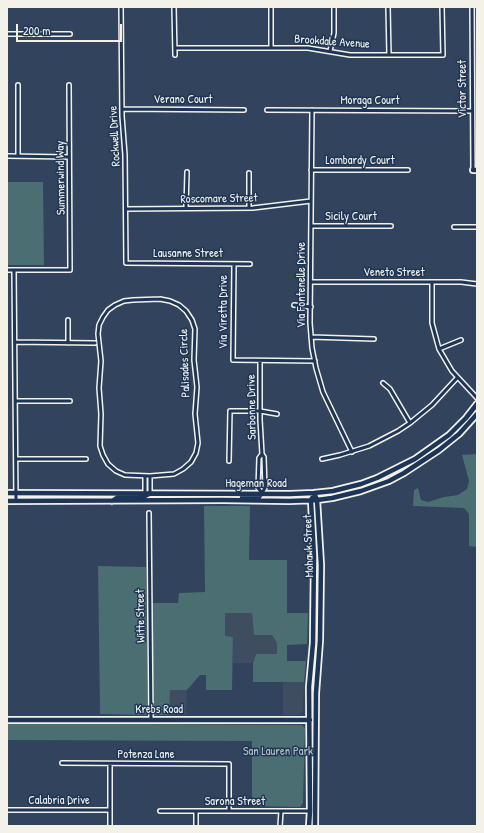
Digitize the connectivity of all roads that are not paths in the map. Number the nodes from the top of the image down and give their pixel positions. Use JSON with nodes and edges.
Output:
{"nodes":[{"id":1,"x":121,"y":7,"type":"edge"},
{"id":2,"x":174,"y":7,"type":"edge"},
{"id":3,"x":271,"y":7,"type":"edge"},
{"id":4,"x":334,"y":7,"type":"edge"},
{"id":5,"x":388,"y":7,"type":"edge"},
{"id":6,"x":442,"y":7,"type":"edge"},
{"id":7,"x":472,"y":7,"type":"edge"},
{"id":8,"x":7,"y":34,"type":"edge"},
{"id":9,"x":70,"y":34,"type":"dead end"},
{"id":10,"x":175,"y":48,"type":"junction"},
{"id":11,"x":271,"y":48,"type":"junction"},
{"id":12,"x":330,"y":51,"type":"junction"},
{"id":13,"x":175,"y":55,"type":"dead end"},
{"id":14,"x":389,"y":55,"type":"junction"},
{"id":15,"x":18,"y":85,"type":"dead end"},
{"id":16,"x":69,"y":85,"type":"dead end"},
{"id":17,"x":122,"y":109,"type":"junction"},
{"id":18,"x":244,"y":110,"type":"dead end"},
{"id":19,"x":266,"y":110,"type":"dead end"},
{"id":20,"x":312,"y":110,"type":"junction"},
{"id":21,"x":472,"y":111,"type":"junction"},
{"id":22,"x":7,"y":156,"type":"edge"},
{"id":23,"x":18,"y":156,"type":"junction"},
{"id":24,"x":69,"y":157,"type":"junction"},
{"id":25,"x":311,"y":170,"type":"junction"},
{"id":26,"x":408,"y":170,"type":"dead end"},
{"id":27,"x":475,"y":170,"type":"edge"},
{"id":28,"x":186,"y":172,"type":"dead end"},
{"id":29,"x":249,"y":173,"type":"dead end"},
{"id":30,"x":311,"y":201,"type":"junction"},
{"id":31,"x":186,"y":208,"type":"junction"},
{"id":32,"x":248,"y":208,"type":"junction"},
{"id":33,"x":126,"y":209,"type":"junction"},
{"id":34,"x":311,"y":226,"type":"junction"},
{"id":35,"x":391,"y":226,"type":"dead end"},
{"id":36,"x":454,"y":226,"type":"dead end"},
{"id":37,"x":477,"y":227,"type":"edge"},
{"id":38,"x":126,"y":263,"type":"joint"},
{"id":39,"x":234,"y":264,"type":"junction"},
{"id":40,"x":250,"y":264,"type":"dead end"},
{"id":41,"x":7,"y":270,"type":"edge"},
{"id":42,"x":14,"y":270,"type":"junction"},
{"id":43,"x":311,"y":282,"type":"junction"},
{"id":44,"x":432,"y":282,"type":"junction"},
{"id":45,"x":477,"y":284,"type":"edge"},
{"id":46,"x":294,"y":305,"type":"dead end"},
{"id":47,"x":310,"y":307,"type":"junction"},
{"id":48,"x":68,"y":320,"type":"dead end"},
{"id":49,"x":311,"y":337,"type":"junction"},
{"id":50,"x":374,"y":339,"type":"dead end"},
{"id":51,"x":461,"y":340,"type":"dead end"},
{"id":52,"x":15,"y":342,"type":"junction"},
{"id":53,"x":68,"y":343,"type":"junction"},
{"id":54,"x":95,"y":343,"type":"dead end"},
{"id":55,"x":439,"y":349,"type":"junction"},
{"id":56,"x":260,"y":361,"type":"junction"},
{"id":57,"x":314,"y":361,"type":"junction"},
{"id":58,"x":457,"y":378,"type":"junction"},
{"id":59,"x":383,"y":383,"type":"dead end"},
{"id":60,"x":477,"y":398,"type":"edge"},
{"id":61,"x":16,"y":401,"type":"junction"},
{"id":62,"x":70,"y":401,"type":"dead end"},
{"id":63,"x":477,"y":404,"type":"edge"},
{"id":64,"x":260,"y":412,"type":"junction"},
{"id":65,"x":277,"y":414,"type":"dead end"},
{"id":66,"x":477,"y":414,"type":"edge"},
{"id":67,"x":410,"y":423,"type":"junction"},
{"id":68,"x":352,"y":452,"type":"junction"},
{"id":69,"x":262,"y":454,"type":"junction"},
{"id":70,"x":16,"y":459,"type":"junction"},
{"id":71,"x":86,"y":459,"type":"dead end"},
{"id":72,"x":322,"y":459,"type":"dead end"},
{"id":73,"x":230,"y":461,"type":"dead end"},
{"id":74,"x":145,"y":476,"type":"junction"},
{"id":75,"x":150,"y":476,"type":"junction"},
{"id":76,"x":145,"y":483,"type":"junction"},
{"id":77,"x":150,"y":483,"type":"junction"},
{"id":78,"x":7,"y":493,"type":"edge"},
{"id":79,"x":16,"y":493,"type":"junction"},
{"id":80,"x":147,"y":494,"type":"junction"},
{"id":81,"x":262,"y":494,"type":"junction"},
{"id":82,"x":314,"y":494,"type":"junction"},
{"id":83,"x":16,"y":500,"type":"junction"},
{"id":84,"x":223,"y":500,"type":"junction"},
{"id":85,"x":311,"y":500,"type":"junction"},
{"id":86,"x":317,"y":500,"type":"junction"},
{"id":87,"x":7,"y":501,"type":"edge"},
{"id":88,"x":112,"y":501,"type":"junction"},
{"id":89,"x":149,"y":513,"type":"dead end"},
{"id":90,"x":7,"y":720,"type":"edge"},
{"id":91,"x":151,"y":720,"type":"junction"},
{"id":92,"x":310,"y":720,"type":"junction"},
{"id":93,"x":62,"y":763,"type":"dead end"},
{"id":94,"x":110,"y":764,"type":"junction"},
{"id":95,"x":316,"y":772,"type":"junction"},
{"id":96,"x":7,"y":810,"type":"edge"},
{"id":97,"x":110,"y":810,"type":"junction"},
{"id":98,"x":160,"y":810,"type":"dead end"},
{"id":99,"x":196,"y":811,"type":"junction"},
{"id":100,"x":229,"y":811,"type":"junction"},
{"id":101,"x":282,"y":811,"type":"junction"},
{"id":102,"x":310,"y":811,"type":"junction"},
{"id":103,"x":110,"y":826,"type":"edge"},
{"id":104,"x":196,"y":826,"type":"edge"},
{"id":105,"x":280,"y":826,"type":"edge"},
{"id":106,"x":308,"y":826,"type":"edge"},
{"id":107,"x":314,"y":826,"type":"edge"}],
"edges":[{"from":1,"to":17,"type":"street","name":"Rockwell Drive"},
{"from":2,"to":10,"type":"street"},
{"from":3,"to":11,"type":"street"},
{"from":4,"to":12,"type":"street"},
{"from":5,"to":14,"type":"street"},
{"from":6,"to":14,"type":"street","name":"Brookdale Avenue"},
{"from":7,"to":21,"type":"street","name":"Victor Street"},
{"from":8,"to":9,"type":"street"},
{"from":10,"to":11,"type":"street","name":"Brookdale Avenue"},
{"from":10,"to":13,"type":"street"},
{"from":11,"to":12,"type":"street","name":"Brookdale Avenue"},
{"from":12,"to":14,"type":"street","name":"Brookdale Avenue"},
{"from":15,"to":23,"type":"street"},
{"from":16,"to":24,"type":"street","name":"Summerwind Way"},
{"from":17,"to":18,"type":"street","name":"Verano Court"},
{"from":17,"to":33,"type":"street","name":"Rockwell Drive"},
{"from":19,"to":20,"type":"street","name":"Moraga Court"},
{"from":20,"to":21,"type":"street","name":"Moraga Court"},
{"from":20,"to":25,"type":"street","name":"Via Fontenelle Drive"},
{"from":21,"to":27,"type":"street","name":"Victor Street"},
{"from":22,"to":23,"type":"street"},
{"from":23,"to":24,"type":"street"},
{"from":24,"to":42,"type":"street","name":"Summerwind Way"},
{"from":25,"to":26,"type":"street","name":"Lombardy Court"},
{"from":25,"to":30,"type":"street","name":"Via Fontenelle Drive"},
{"from":28,"to":31,"type":"street"},
{"from":29,"to":32,"type":"street"},
{"from":30,"to":32,"type":"street","name":"Roscomare Street"},
{"from":30,"to":34,"type":"street","name":"Via Fontenelle Drive"},
{"from":31,"to":32,"type":"street","name":"Roscomare Street"},
{"from":31,"to":33,"type":"street","name":"Roscomare Street"},
{"from":33,"to":38,"type":"street","name":"Rockwell Drive"},
{"from":34,"to":35,"type":"street","name":"Sicily Court"},
{"from":34,"to":43,"type":"street","name":"Via Fontenelle Drive"},
{"from":36,"to":37,"type":"street"},
{"from":38,"to":39,"type":"street","name":"Lausanne Street"},
{"from":39,"to":40,"type":"street","name":"Lausanne Street"},
{"from":39,"to":56,"type":"street","name":"Via Viretta Drive"},
{"from":41,"to":42,"type":"street"},
{"from":42,"to":52,"type":"street"},
{"from":43,"to":44,"type":"street","name":"Veneto Street"},
{"from":43,"to":47,"type":"street","name":"Via Fontenelle Drive"},
{"from":44,"to":45,"type":"street","name":"Veneto Street"},
{"from":44,"to":55,"type":"street"},
{"from":46,"to":47,"type":"street"},
{"from":47,"to":49,"type":"street","name":"Via Fontenelle Drive"},
{"from":48,"to":53,"type":"street"},
{"from":49,"to":50,"type":"street"},
{"from":49,"to":57,"type":"street","name":"Via Fontenelle Drive"},
{"from":51,"to":55,"type":"street"},
{"from":52,"to":53,"type":"street"},
{"from":52,"to":61,"type":"street"},
{"from":53,"to":54,"type":"street"},
{"from":55,"to":58,"type":"street"},
{"from":56,"to":57,"type":"street"},
{"from":56,"to":64,"type":"street","name":"Sarbonne Drive"},
{"from":57,"to":68,"type":"street","name":"Via Fontenelle Drive"},
{"from":58,"to":60,"type":"street"},
{"from":58,"to":67,"type":"street"},
{"from":59,"to":67,"type":"street"},
{"from":61,"to":62,"type":"street"},
{"from":61,"to":70,"type":"street"},
{"from":63,"to":82,"type":"main road","name":"Hageman Road"},
{"from":64,"to":65,"type":"street"},
{"from":64,"to":69,"type":"street","name":"Sarbonne Drive"},
{"from":64,"to":73,"type":"street"},
{"from":66,"to":86,"type":"main road","name":"Hageman Road"},
{"from":67,"to":68,"type":"street"},
{"from":68,"to":72,"type":"street"},
{"from":69,"to":81,"type":"street","name":"Sarbonne Drive"},
{"from":69,"to":81,"type":"street","name":"Sarbonne Drive"},
{"from":70,"to":71,"type":"street"},
{"from":70,"to":79,"type":"street"},
{"from":74,"to":75,"type":"street","name":"Palisades Circle"},
{"from":74,"to":75,"type":"street","name":"Palisades Circle"},
{"from":74,"to":76,"type":"street"},
{"from":75,"to":77,"type":"street"},
{"from":76,"to":77,"type":"street"},
{"from":76,"to":80,"type":"street"},
{"from":77,"to":80,"type":"street"},
{"from":78,"to":79,"type":"main road","name":"Hageman Road"},
{"from":79,"to":80,"type":"main road","name":"Hageman Road"},
{"from":79,"to":83,"type":"street"},
{"from":80,"to":81,"type":"main road","name":"Hageman Road"},
{"from":80,"to":88,"type":"main road"},
{"from":81,"to":82,"type":"main road","name":"Hageman Road"},
{"from":81,"to":84,"type":"main road"},
{"from":82,"to":85,"type":"main road","name":"Mohawk Street"},
{"from":82,"to":86,"type":"main road","name":"Mohawk Street"},
{"from":83,"to":87,"type":"main road","name":"Hageman Road"},
{"from":83,"to":88,"type":"main road","name":"Hageman Road"},
{"from":84,"to":85,"type":"main road","name":"Hageman Road"},
{"from":84,"to":88,"type":"main road","name":"Hageman Road"},
{"from":85,"to":86,"type":"main road","name":"Hageman Road"},
{"from":85,"to":92,"type":"main road","name":"Mohawk Street"},
{"from":86,"to":95,"type":"main road","name":"Mohawk Street"},
{"from":89,"to":91,"type":"street","name":"Witte Street"},
{"from":90,"to":91,"type":"main road","name":"Krebs Road"},
{"from":91,"to":92,"type":"main road","name":"Krebs Road"},
{"from":92,"to":95,"type":"main road"},
{"from":92,"to":102,"type":"main road"},
{"from":93,"to":94,"type":"street","name":"Potenza Lane"},
{"from":94,"to":97,"type":"street"},
{"from":94,"to":100,"type":"street","name":"Potenza Lane"},
{"from":95,"to":107,"type":"main road","name":"Mohawk Street"},
{"from":96,"to":97,"type":"street","name":"Calabria Drive"},
{"from":97,"to":103,"type":"street"},
{"from":98,"to":99,"type":"street","name":"Sarona Street"},
{"from":99,"to":100,"type":"street","name":"Sarona Street"},
{"from":99,"to":104,"type":"street"},
{"from":100,"to":101,"type":"street","name":"Sarona Street"},
{"from":101,"to":102,"type":"street","name":"Sarona Street"},
{"from":101,"to":105,"type":"street"},
{"from":102,"to":106,"type":"main road"},
{"from":102,"to":107,"type":"main road"}]}
